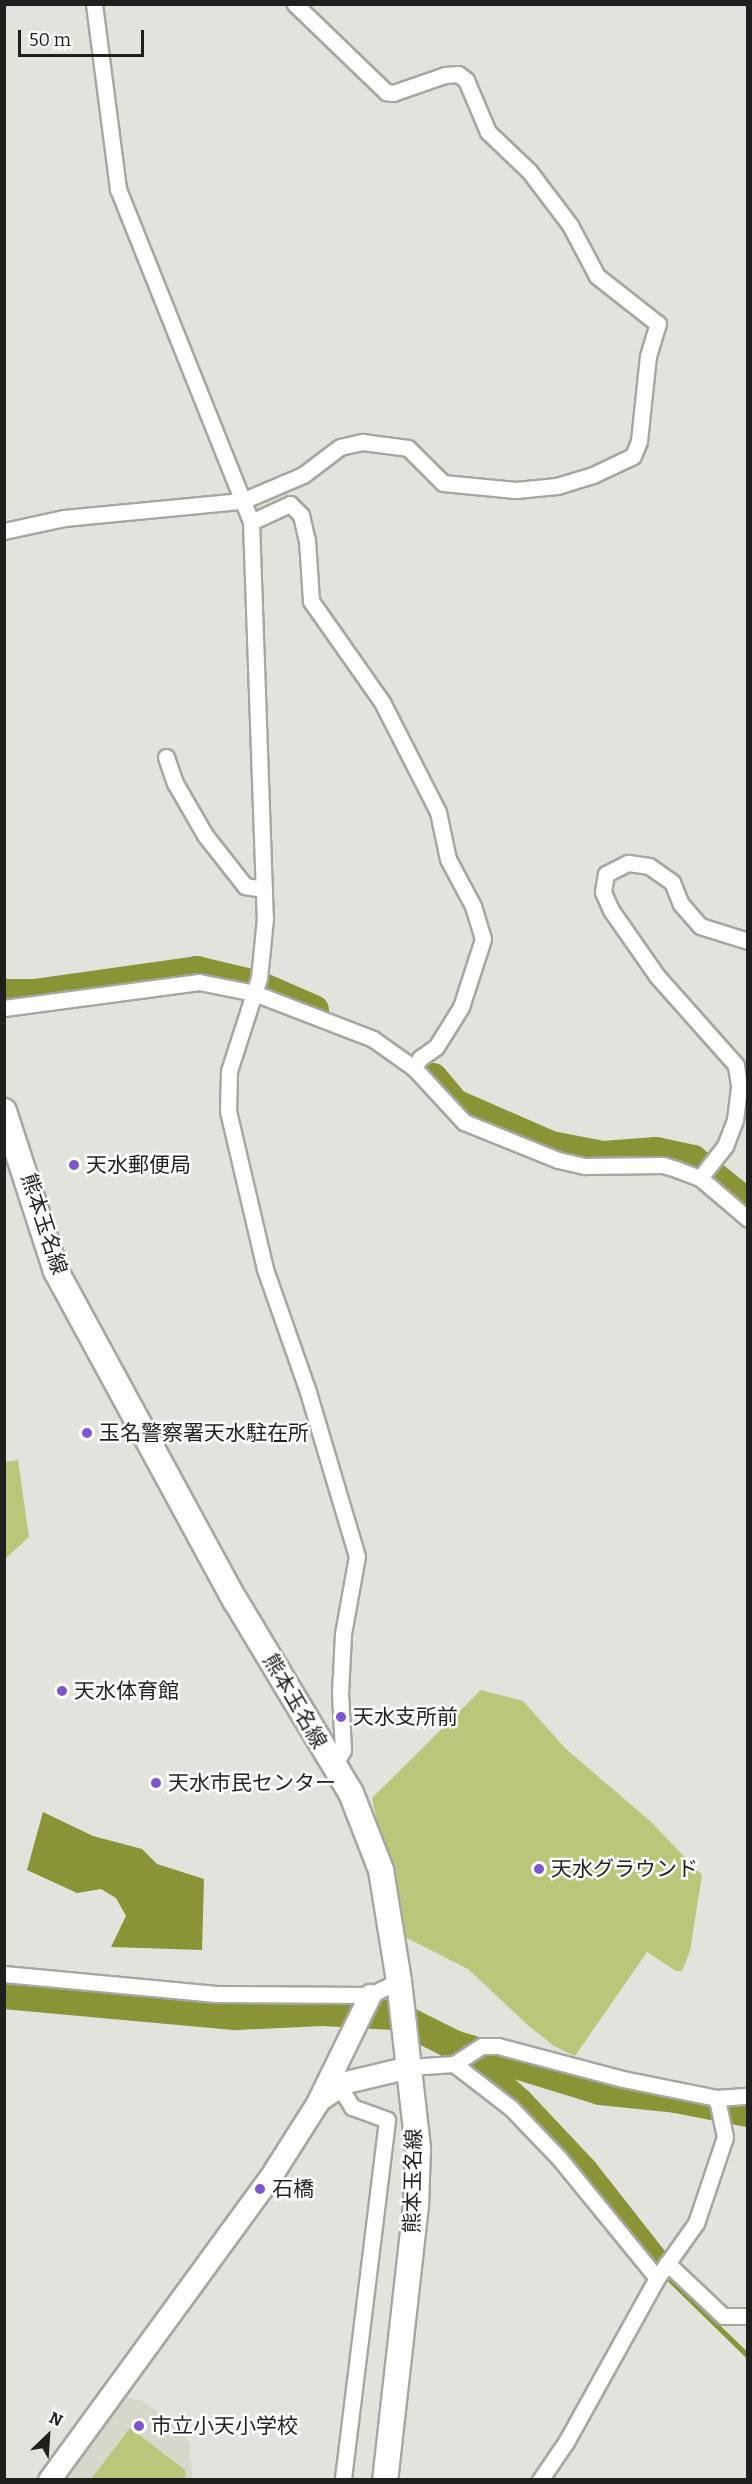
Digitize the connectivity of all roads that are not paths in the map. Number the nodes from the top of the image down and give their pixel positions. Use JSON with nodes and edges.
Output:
{"nodes":[{"id":1,"x":94,"y":4,"type":"edge"},
{"id":2,"x":295,"y":4,"type":"edge"},
{"id":3,"x":242,"y":501,"type":"junction"},
{"id":4,"x":251,"y":522,"type":"junction"},
{"id":5,"x":4,"y":531,"type":"edge"},
{"id":6,"x":166,"y":756,"type":"dead end"},
{"id":7,"x":264,"y":890,"type":"junction"},
{"id":8,"x":747,"y":941,"type":"edge"},
{"id":9,"x":256,"y":987,"type":"junction"},
{"id":10,"x":4,"y":1008,"type":"edge"},
{"id":11,"x":415,"y":1066,"type":"junction"},
{"id":12,"x":4,"y":1111,"type":"edge"},
{"id":13,"x":702,"y":1176,"type":"junction"},
{"id":14,"x":747,"y":1219,"type":"edge"},
{"id":15,"x":333,"y":1767,"type":"junction"},
{"id":16,"x":4,"y":1974,"type":"edge"},
{"id":17,"x":400,"y":1993,"type":"junction"},
{"id":18,"x":367,"y":2000,"type":"junction"},
{"id":19,"x":457,"y":2062,"type":"junction"},
{"id":20,"x":408,"y":2067,"type":"junction"},
{"id":21,"x":339,"y":2086,"type":"junction"},
{"id":22,"x":747,"y":2096,"type":"edge"},
{"id":23,"x":319,"y":2100,"type":"junction"},
{"id":24,"x":718,"y":2107,"type":"junction"},
{"id":25,"x":668,"y":2263,"type":"junction"},
{"id":26,"x":657,"y":2277,"type":"junction"},
{"id":27,"x":747,"y":2316,"type":"edge"},
{"id":28,"x":49,"y":2480,"type":"edge"},
{"id":29,"x":343,"y":2480,"type":"edge"},
{"id":30,"x":385,"y":2480,"type":"edge"},
{"id":31,"x":540,"y":2480,"type":"edge"}],
"edges":[{"from":1,"to":3,"type":"street"},
{"from":2,"to":3,"type":"street"},
{"from":3,"to":4,"type":"street"},
{"from":3,"to":5,"type":"street"},
{"from":4,"to":7,"type":"street"},
{"from":4,"to":11,"type":"street"},
{"from":6,"to":7,"type":"street"},
{"from":7,"to":9,"type":"street"},
{"from":8,"to":13,"type":"street"},
{"from":9,"to":10,"type":"street"},
{"from":9,"to":11,"type":"street"},
{"from":9,"to":15,"type":"street"},
{"from":11,"to":13,"type":"street"},
{"from":12,"to":15,"type":"main road","name":"熊本玉名線"},
{"from":13,"to":14,"type":"street"},
{"from":15,"to":17,"type":"main road","name":"熊本玉名線"},
{"from":16,"to":18,"type":"street"},
{"from":17,"to":18,"type":"street"},
{"from":17,"to":20,"type":"main road","name":"熊本玉名線"},
{"from":18,"to":23,"type":"street"},
{"from":19,"to":20,"type":"street"},
{"from":19,"to":24,"type":"street"},
{"from":19,"to":26,"type":"street"},
{"from":20,"to":21,"type":"street"},
{"from":20,"to":30,"type":"main road","name":"熊本玉名線"},
{"from":21,"to":23,"type":"street"},
{"from":21,"to":29,"type":"street"},
{"from":22,"to":24,"type":"street"},
{"from":23,"to":28,"type":"street"},
{"from":24,"to":25,"type":"street"},
{"from":25,"to":26,"type":"street"},
{"from":25,"to":27,"type":"street"},
{"from":26,"to":31,"type":"street"}]}
